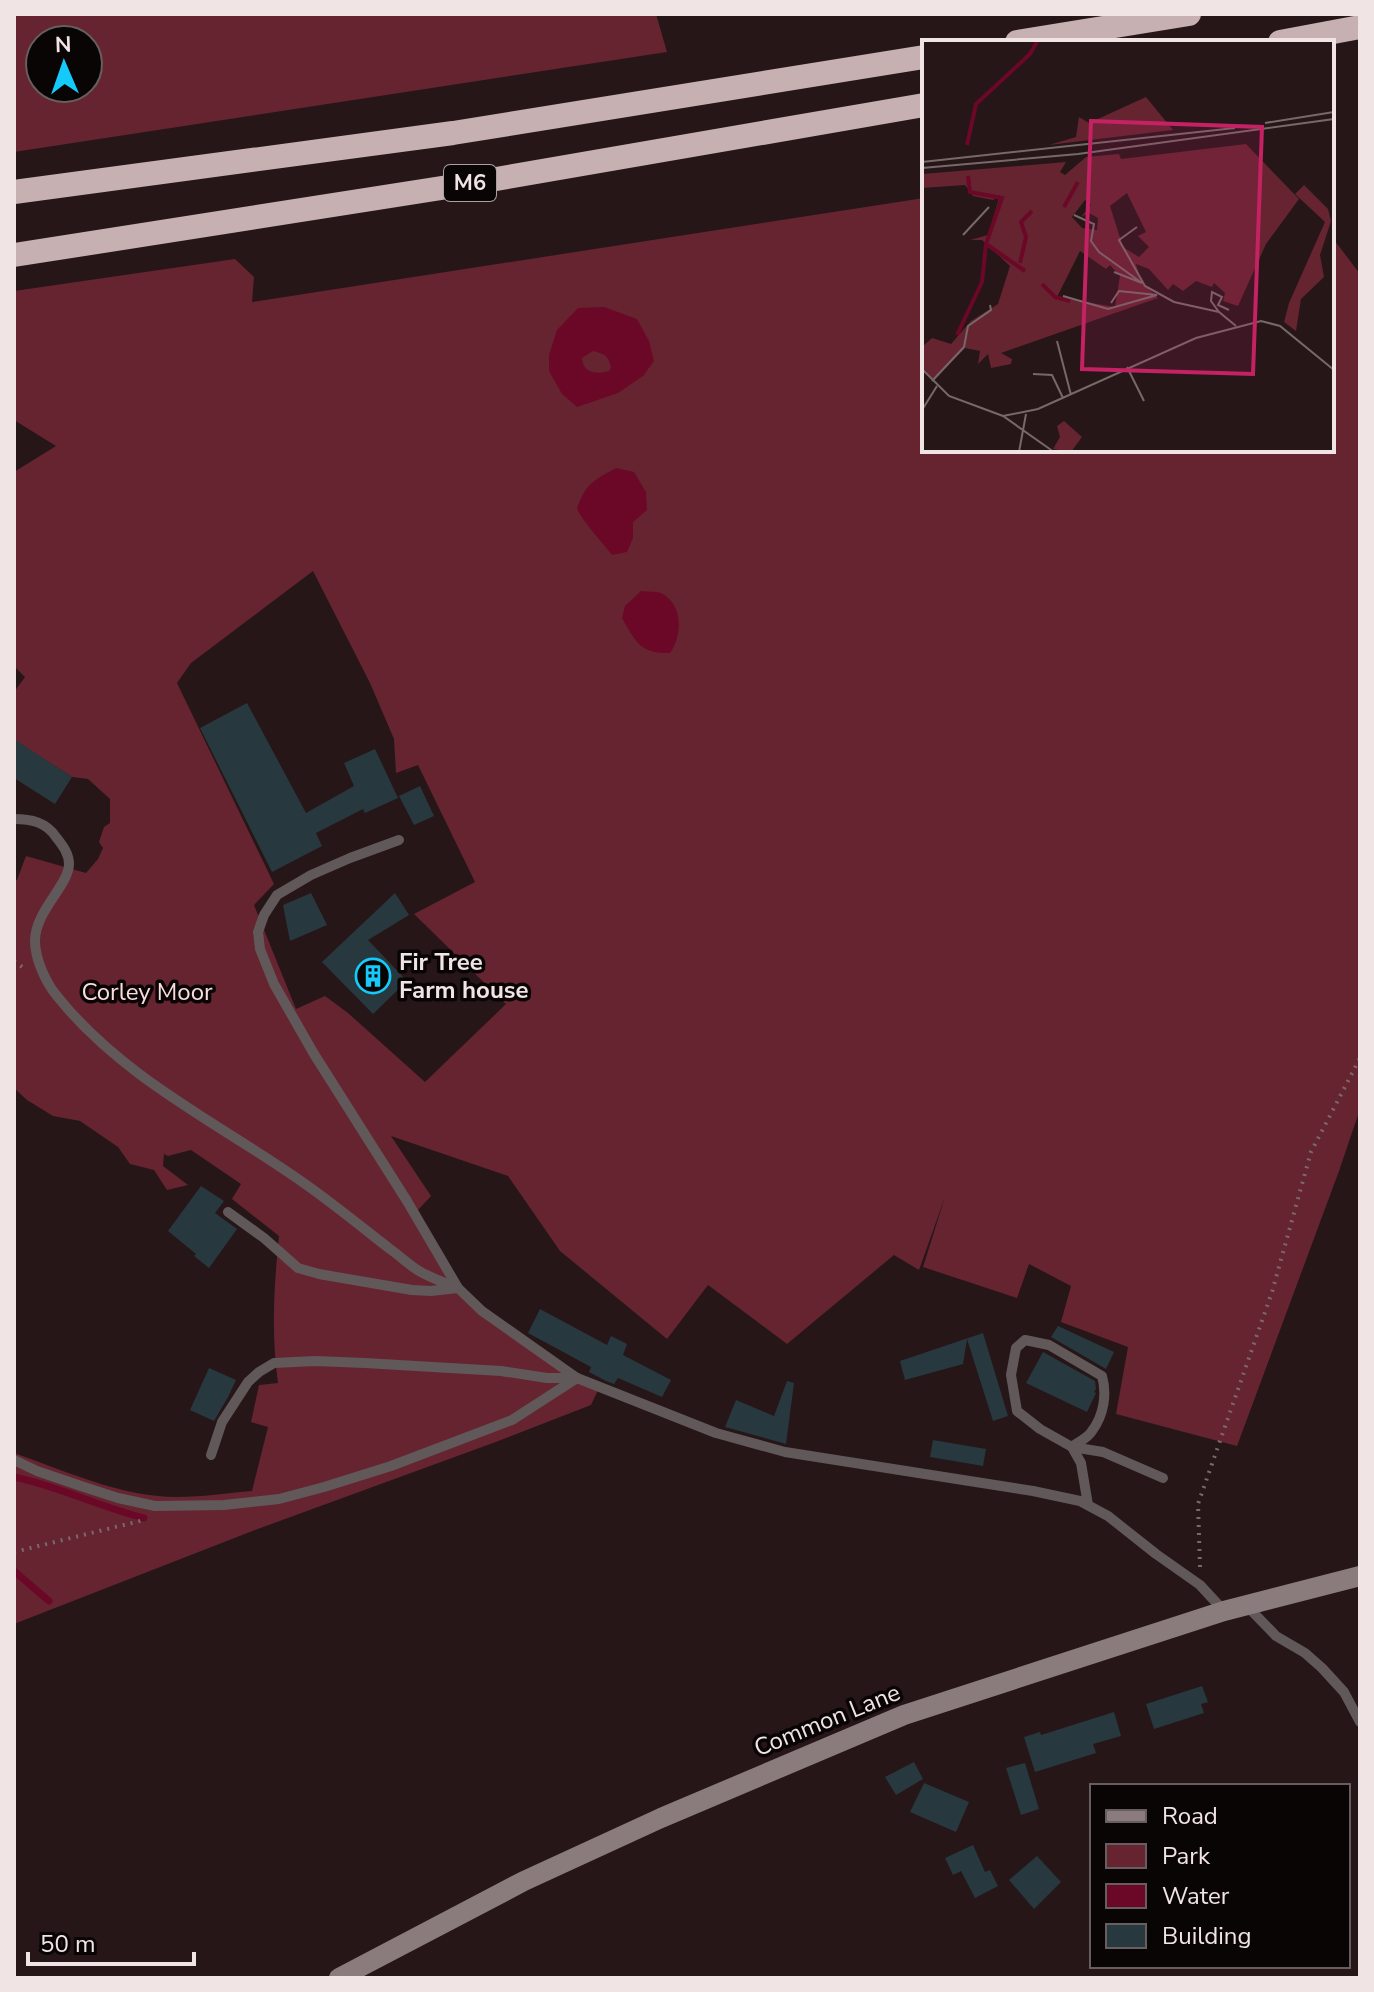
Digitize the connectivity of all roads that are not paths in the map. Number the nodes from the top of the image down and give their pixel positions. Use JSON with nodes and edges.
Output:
{"nodes":[{"id":1,"x":1189,"y":14,"type":"edge"},
{"id":2,"x":1360,"y":27,"type":"edge"},
{"id":3,"x":1029,"y":40,"type":"edge"},
{"id":4,"x":1291,"y":40,"type":"edge"},
{"id":5,"x":922,"y":57,"type":"edge"},
{"id":6,"x":922,"y":105,"type":"edge"},
{"id":7,"x":14,"y":192,"type":"edge"},
{"id":8,"x":14,"y":255,"type":"edge"},
{"id":9,"x":14,"y":819,"type":"edge"},
{"id":10,"x":399,"y":840,"type":"dead end"},
{"id":11,"x":228,"y":1212,"type":"dead end"},
{"id":12,"x":458,"y":1288,"type":"junction"},
{"id":13,"x":577,"y":1378,"type":"junction"},
{"id":14,"x":1072,"y":1447,"type":"junction"},
{"id":15,"x":211,"y":1455,"type":"dead end"},
{"id":16,"x":14,"y":1460,"type":"edge"},
{"id":17,"x":1163,"y":1478,"type":"dead end"},
{"id":18,"x":1088,"y":1505,"type":"junction"},
{"id":19,"x":1360,"y":1576,"type":"edge"},
{"id":20,"x":1246,"y":1605,"type":"junction"},
{"id":21,"x":1224,"y":1611,"type":"junction"},
{"id":22,"x":1360,"y":1722,"type":"edge"},
{"id":23,"x":364,"y":1972,"type":"edge"},
{"id":24,"x":339,"y":1978,"type":"edge"}],
"edges":[{"from":1,"to":3,"type":"highway"},
{"from":2,"to":4,"type":"highway"},
{"from":5,"to":7,"type":"highway","number":"M6"},
{"from":6,"to":8,"type":"highway","number":"M6"},
{"from":9,"to":12,"type":"lane"},
{"from":10,"to":12,"type":"lane"},
{"from":11,"to":12,"type":"lane"},
{"from":12,"to":13,"type":"lane"},
{"from":13,"to":15,"type":"lane"},
{"from":13,"to":16,"type":"lane"},
{"from":13,"to":18,"type":"lane"},
{"from":14,"to":14,"type":"lane"},
{"from":14,"to":17,"type":"lane"},
{"from":14,"to":18,"type":"lane"},
{"from":18,"to":21,"type":"lane"},
{"from":19,"to":20,"type":"street","name":"Common Lane"},
{"from":20,"to":21,"type":"street","name":"Common Lane"},
{"from":20,"to":22,"type":"lane"},
{"from":21,"to":23,"type":"street","name":"Common Lane"},
{"from":23,"to":24,"type":"street","name":"Common Lane"}]}
